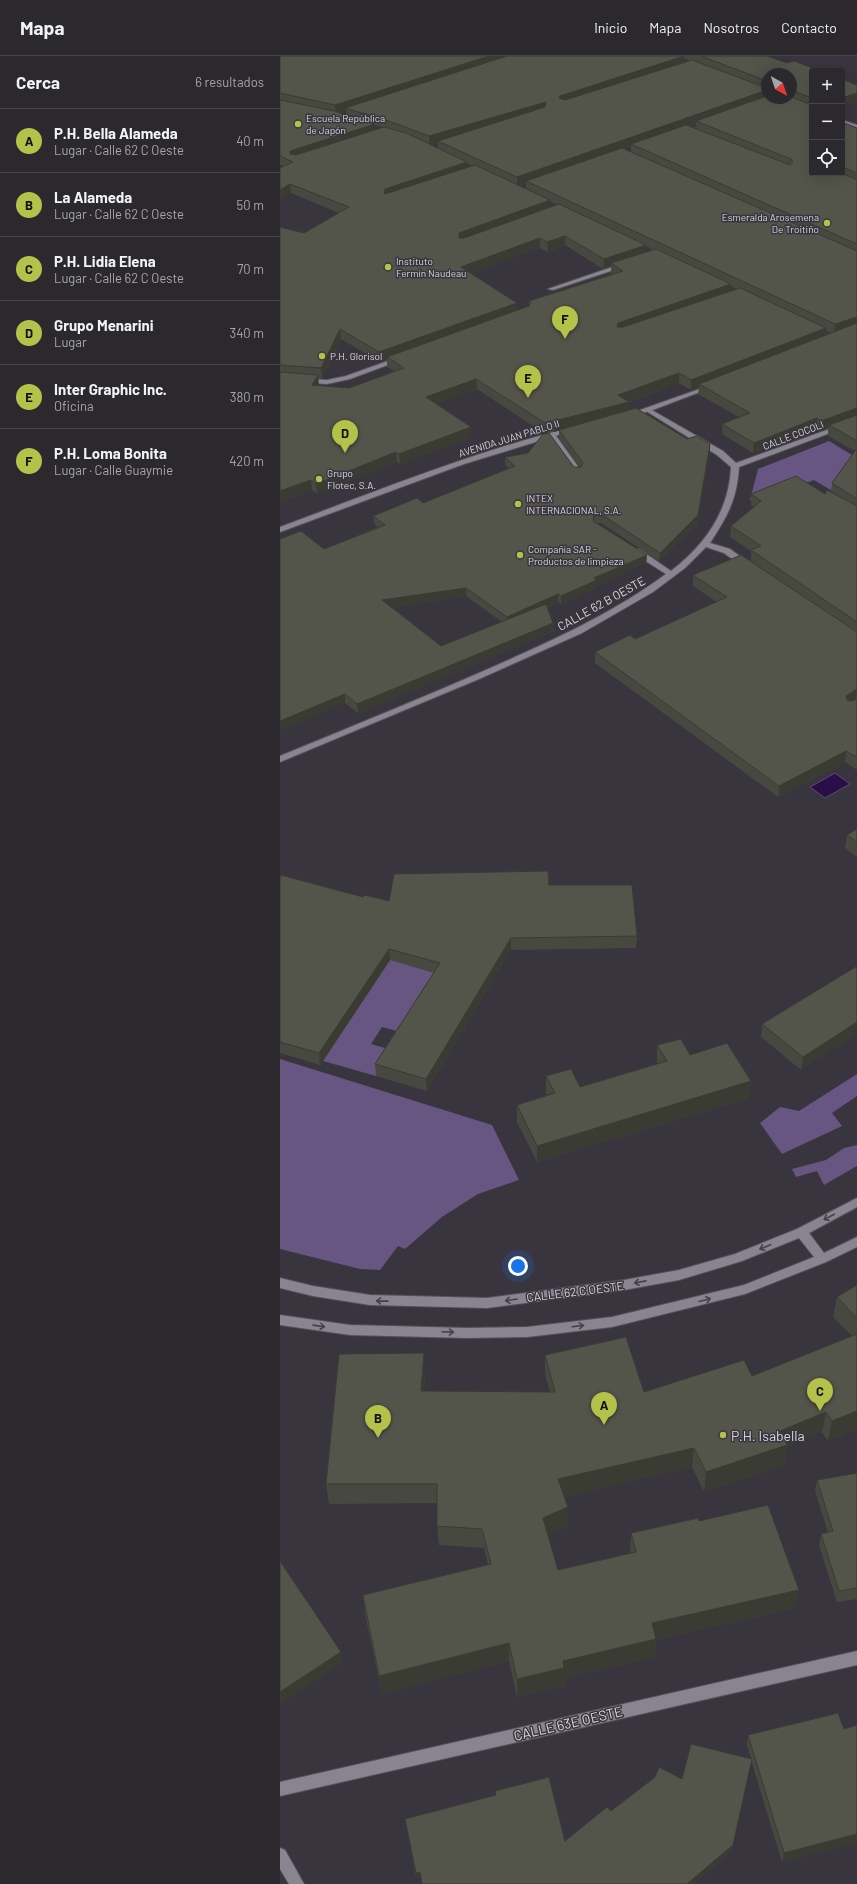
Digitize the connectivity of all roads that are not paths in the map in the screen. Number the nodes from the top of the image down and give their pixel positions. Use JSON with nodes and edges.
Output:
{"nodes":[{"id":1,"x":845,"y":123,"type":"edge"},
{"id":2,"x":857,"y":127,"type":"edge"},
{"id":3,"x":634,"y":262,"type":"edge"},
{"id":4,"x":551,"y":289,"type":"dead end"},
{"id":5,"x":408,"y":356,"type":"edge"},
{"id":6,"x":280,"y":379,"type":"edge"},
{"id":7,"x":716,"y":384,"type":"edge"},
{"id":8,"x":648,"y":410,"type":"junction"},
{"id":9,"x":621,"y":417,"type":"edge"},
{"id":10,"x":857,"y":421,"type":"edge"},
{"id":11,"x":582,"y":427,"type":"edge"},
{"id":12,"x":551,"y":435,"type":"junction"},
{"id":13,"x":735,"y":466,"type":"junction"},
{"id":14,"x":578,"y":472,"type":"edge"},
{"id":15,"x":280,"y":530,"type":"edge"},
{"id":16,"x":705,"y":544,"type":"junction"},
{"id":17,"x":628,"y":546,"type":"edge"},
{"id":18,"x":753,"y":569,"type":"edge"},
{"id":19,"x":671,"y":574,"type":"junction"},
{"id":20,"x":280,"y":759,"type":"edge"},
{"id":21,"x":857,"y":1202,"type":"edge"},
{"id":22,"x":801,"y":1232,"type":"junction"},
{"id":23,"x":857,"y":1242,"type":"edge"},
{"id":24,"x":822,"y":1259,"type":"junction"},
{"id":25,"x":280,"y":1283,"type":"edge"},
{"id":26,"x":280,"y":1320,"type":"edge"},
{"id":27,"x":857,"y":1658,"type":"edge"},
{"id":28,"x":280,"y":1789,"type":"edge"},
{"id":29,"x":280,"y":1855,"type":"edge"},
{"id":30,"x":297,"y":1884,"type":"edge"}],
"edges":[{"from":1,"to":2,"type":"street"},
{"from":3,"to":4,"type":"street"},
{"from":5,"to":6,"type":"street"},
{"from":7,"to":8,"type":"street"},
{"from":8,"to":9,"type":"street"},
{"from":8,"to":13,"type":"street"},
{"from":10,"to":13,"type":"street","name":"CALLE COCOLI"},
{"from":11,"to":12,"type":"street","name":"AVENIDA JUAN PABLO II"},
{"from":12,"to":14,"type":"street"},
{"from":12,"to":15,"type":"street","name":"AVENIDA JUAN PABLO II"},
{"from":13,"to":16,"type":"street","name":"CALLE 62 B OESTE"},
{"from":16,"to":18,"type":"street"},
{"from":16,"to":19,"type":"street","name":"CALLE 62 B OESTE"},
{"from":17,"to":19,"type":"street"},
{"from":19,"to":20,"type":"street","name":"CALLE 62 B OESTE"},
{"from":21,"to":22,"type":"street","name":"CALLE 62 C OESTE","one_way":true},
{"from":22,"to":24,"type":"street"},
{"from":22,"to":25,"type":"street","name":"CALLE 62 C OESTE","one_way":true},
{"from":23,"to":24,"type":"street"},
{"from":26,"to":24,"type":"street","one_way":true},
{"from":27,"to":28,"type":"street","name":"CALLE 63E OESTE"},
{"from":29,"to":30,"type":"street"}]}
